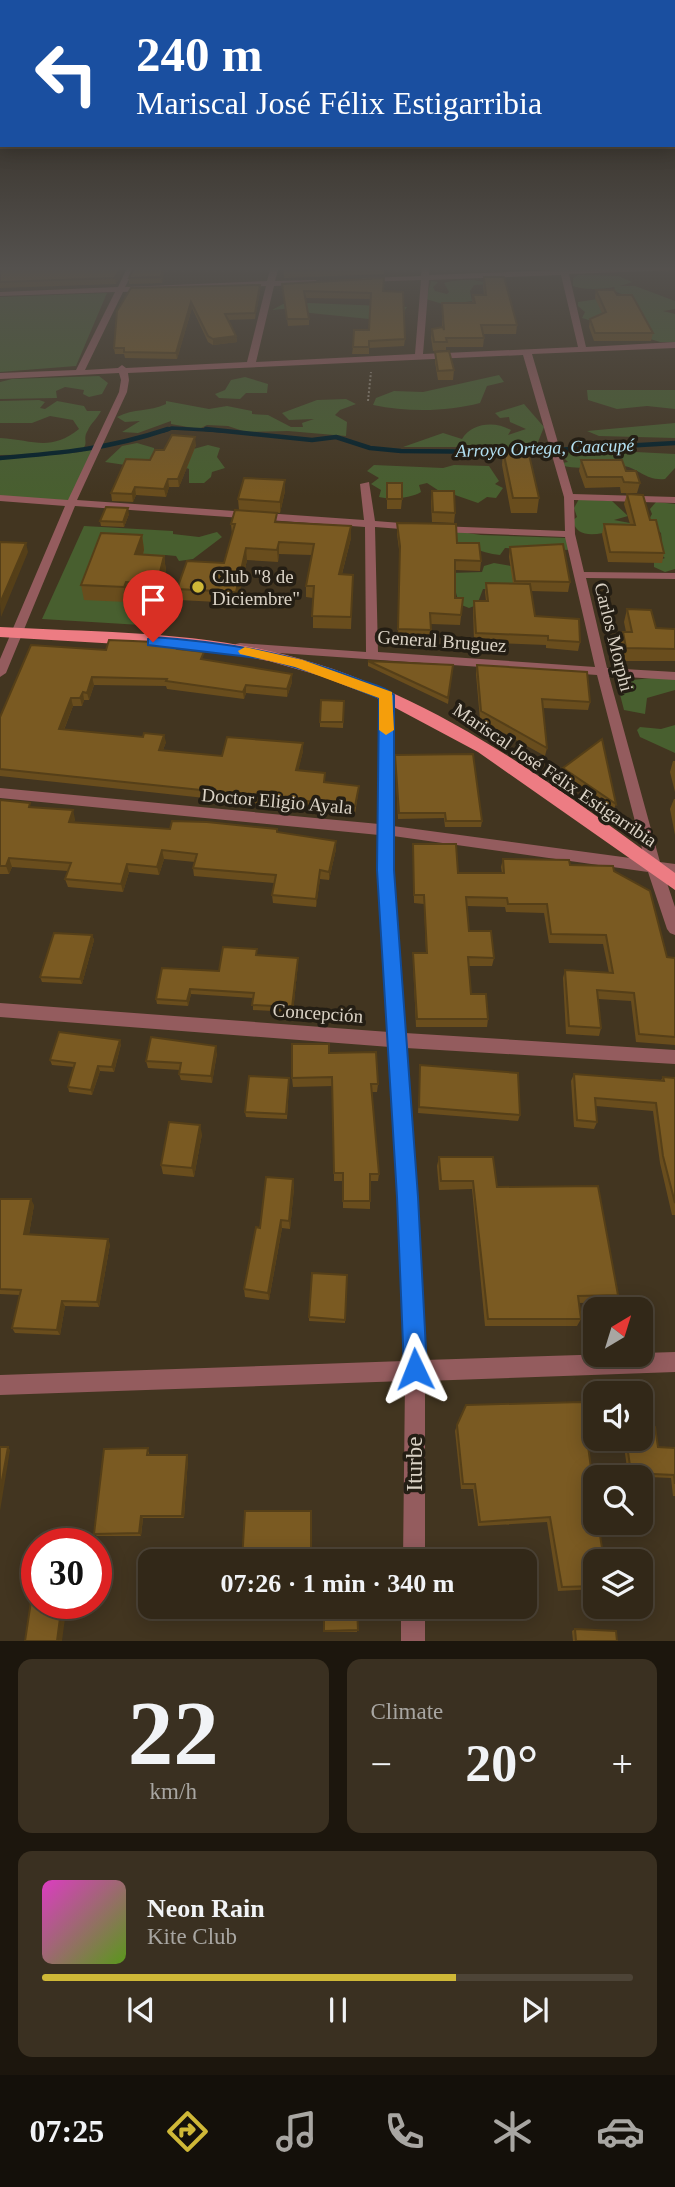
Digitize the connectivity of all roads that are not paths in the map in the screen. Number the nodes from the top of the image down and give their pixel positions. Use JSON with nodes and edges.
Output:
{"nodes":[{"id":1,"x":94,"y":343,"type":"edge"},
{"id":2,"x":256,"y":343,"type":"edge"},
{"id":3,"x":420,"y":343,"type":"edge"},
{"id":4,"x":581,"y":343,"type":"edge"},
{"id":5,"x":675,"y":345,"type":"edge"},
{"id":6,"x":583,"y":350,"type":"junction"},
{"id":7,"x":527,"y":352,"type":"junction"},
{"id":8,"x":419,"y":356,"type":"junction"},
{"id":9,"x":251,"y":363,"type":"junction"},
{"id":10,"x":122,"y":368,"type":"junction"},
{"id":11,"x":80,"y":370,"type":"junction"},
{"id":12,"x":0,"y":376,"type":"edge"},
{"id":13,"x":365,"y":484,"type":"dead end"},
{"id":14,"x":569,"y":497,"type":"junction"},
{"id":15,"x":0,"y":498,"type":"edge"},
{"id":16,"x":675,"y":500,"type":"edge"},
{"id":17,"x":72,"y":502,"type":"junction"},
{"id":18,"x":370,"y":526,"type":"junction"},
{"id":19,"x":570,"y":534,"type":"junction"},
{"id":20,"x":580,"y":575,"type":"junction"},
{"id":21,"x":675,"y":576,"type":"edge"},
{"id":22,"x":8,"y":632,"type":"edge"},
{"id":23,"x":207,"y":645,"type":"junction"},
{"id":24,"x":372,"y":656,"type":"junction"},
{"id":25,"x":602,"y":671,"type":"junction"},
{"id":26,"x":0,"y":673,"type":"edge"},
{"id":27,"x":675,"y":676,"type":"edge"},
{"id":28,"x":387,"y":695,"type":"junction"},
{"id":29,"x":0,"y":793,"type":"edge"},
{"id":30,"x":386,"y":830,"type":"junction"},
{"id":31,"x":654,"y":867,"type":"junction"},
{"id":32,"x":675,"y":870,"type":"edge"},
{"id":33,"x":675,"y":883,"type":"edge"},
{"id":34,"x":675,"y":929,"type":"edge"},
{"id":35,"x":0,"y":1010,"type":"edge"},
{"id":36,"x":397,"y":1040,"type":"junction"},
{"id":37,"x":675,"y":1057,"type":"edge"},
{"id":38,"x":675,"y":1362,"type":"edge"},
{"id":39,"x":415,"y":1369,"type":"junction"},
{"id":40,"x":0,"y":1385,"type":"edge"},
{"id":41,"x":414,"y":1549,"type":"edge"},
{"id":42,"x":413,"y":1619,"type":"edge"},
{"id":43,"x":413,"y":1641,"type":"edge"}],
"edges":[{"from":1,"to":11,"type":"street"},
{"from":2,"to":9,"type":"street"},
{"from":3,"to":8,"type":"street"},
{"from":4,"to":6,"type":"street"},
{"from":5,"to":6,"type":"street"},
{"from":6,"to":7,"type":"street"},
{"from":7,"to":8,"type":"street"},
{"from":7,"to":14,"type":"street","name":"Carlos Morphi"},
{"from":8,"to":9,"type":"street"},
{"from":9,"to":10,"type":"street"},
{"from":10,"to":11,"type":"street"},
{"from":10,"to":17,"type":"street"},
{"from":11,"to":12,"type":"street"},
{"from":13,"to":18,"type":"street"},
{"from":14,"to":16,"type":"street"},
{"from":14,"to":19,"type":"street","name":"Carlos Morphi"},
{"from":15,"to":17,"type":"street"},
{"from":17,"to":18,"type":"street"},
{"from":17,"to":22,"type":"street"},
{"from":18,"to":19,"type":"street"},
{"from":18,"to":24,"type":"street"},
{"from":19,"to":20,"type":"street","name":"Carlos Morphi"},
{"from":20,"to":21,"type":"street"},
{"from":20,"to":25,"type":"street","name":"Carlos Morphi"},
{"from":22,"to":23,"type":"main road","name":"Mariscal José Félix Estigarribia"},
{"from":22,"to":26,"type":"street"},
{"from":23,"to":24,"type":"street","name":"General Bruguez"},
{"from":23,"to":28,"type":"main road","name":"Mariscal José Félix Estigarribia"},
{"from":24,"to":25,"type":"street","name":"General Bruguez"},
{"from":25,"to":27,"type":"street","name":"General Bruguez"},
{"from":25,"to":31,"type":"street","name":"Carlos Morphi"},
{"from":28,"to":30,"type":"street","name":"Iturbe"},
{"from":28,"to":31,"type":"main road","name":"Mariscal José Félix Estigarribia"},
{"from":29,"to":30,"type":"street","name":"Doctor Eligio Ayala"},
{"from":30,"to":31,"type":"street","name":"Doctor Eligio Ayala"},
{"from":30,"to":36,"type":"street","name":"Iturbe"},
{"from":31,"to":32,"type":"street","name":"Doctor Eligio Ayala"},
{"from":31,"to":33,"type":"main road","name":"Mariscal José Félix Estigarribia"},
{"from":31,"to":34,"type":"street","name":"Carlos Morphi"},
{"from":35,"to":36,"type":"street","name":"Concepción"},
{"from":36,"to":37,"type":"street","name":"Concepción"},
{"from":36,"to":39,"type":"street","name":"Iturbe"},
{"from":38,"to":39,"type":"street"},
{"from":39,"to":40,"type":"street"},
{"from":39,"to":41,"type":"street","name":"Iturbe"},
{"from":42,"to":43,"type":"street"}]}
